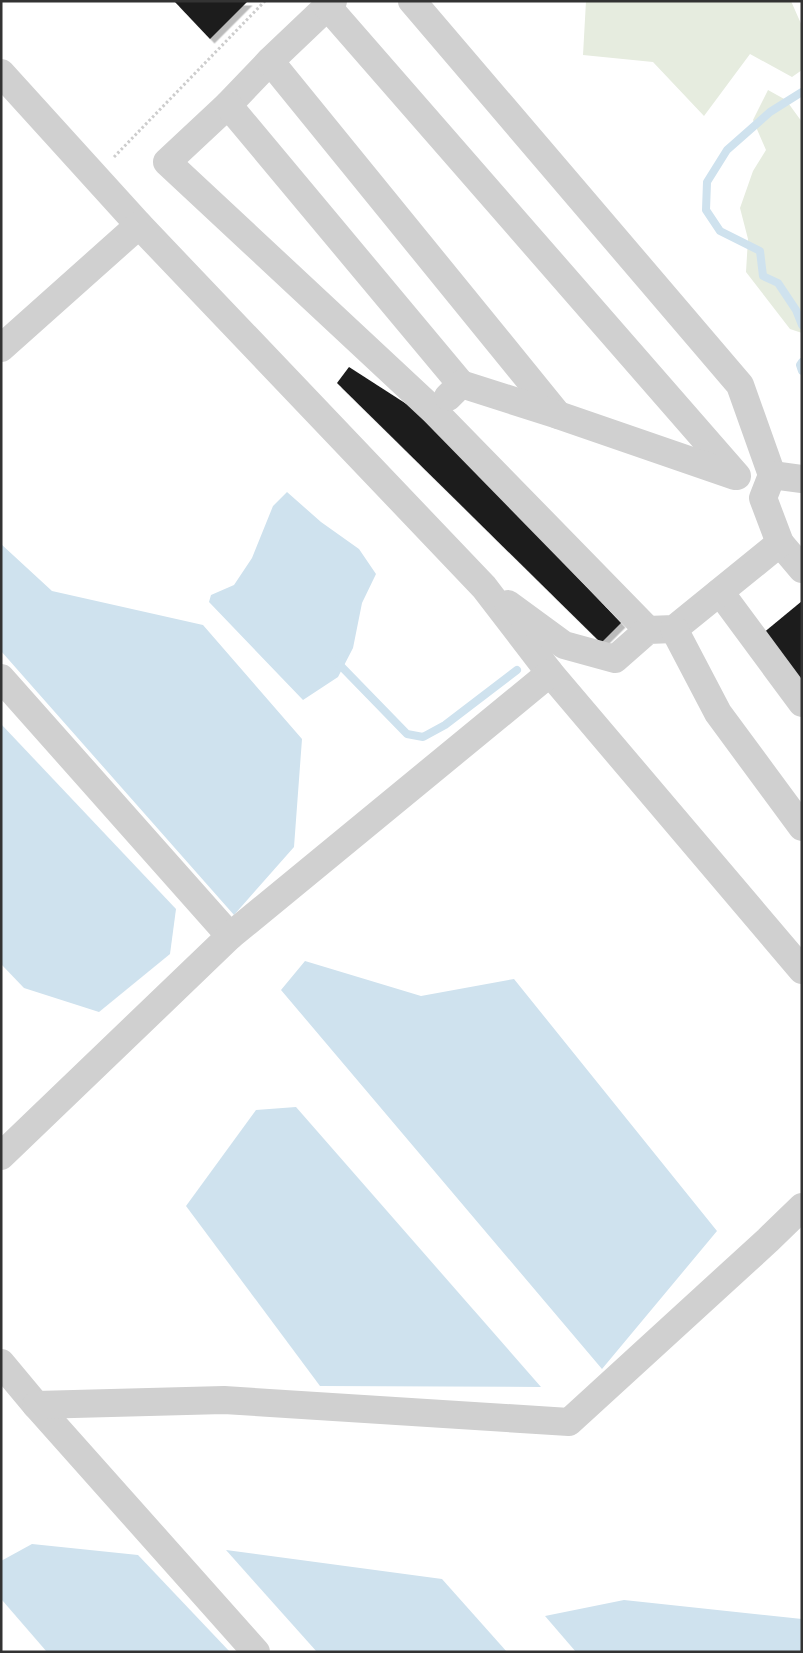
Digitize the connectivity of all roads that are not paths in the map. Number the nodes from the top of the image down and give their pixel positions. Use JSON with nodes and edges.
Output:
{"nodes":[{"id":1,"x":412,"y":1,"type":"edge"},
{"id":2,"x":330,"y":4,"type":"edge"},
{"id":3,"x":270,"y":61,"type":"junction"},
{"id":4,"x":1,"y":73,"type":"edge"},
{"id":5,"x":228,"y":105,"type":"junction"},
{"id":6,"x":139,"y":225,"type":"junction"},
{"id":7,"x":1,"y":348,"type":"edge"},
{"id":8,"x":461,"y":384,"type":"junction"},
{"id":9,"x":433,"y":410,"type":"junction"},
{"id":10,"x":558,"y":415,"type":"junction"},
{"id":11,"x":737,"y":476,"type":"junction"},
{"id":12,"x":802,"y":479,"type":"edge"},
{"id":13,"x":768,"y":486,"type":"junction"},
{"id":14,"x":780,"y":543,"type":"junction"},
{"id":15,"x":802,"y":569,"type":"edge"},
{"id":16,"x":484,"y":588,"type":"junction"},
{"id":17,"x":720,"y":592,"type":"junction"},
{"id":18,"x":661,"y":630,"type":"junction"},
{"id":19,"x":550,"y":673,"type":"junction"},
{"id":20,"x":1,"y":678,"type":"edge"},
{"id":21,"x":802,"y":702,"type":"edge"},
{"id":22,"x":802,"y":827,"type":"edge"},
{"id":23,"x":230,"y":936,"type":"junction"},
{"id":24,"x":802,"y":970,"type":"edge"},
{"id":25,"x":1,"y":1156,"type":"edge"},
{"id":26,"x":802,"y":1207,"type":"edge"},
{"id":27,"x":1,"y":1363,"type":"edge"},
{"id":28,"x":36,"y":1405,"type":"junction"},
{"id":29,"x":256,"y":1652,"type":"edge"}],
"edges":[{"from":1,"to":13,"type":"street"},
{"from":2,"to":3,"type":"street"},
{"from":2,"to":11,"type":"street"},
{"from":3,"to":5,"type":"street"},
{"from":3,"to":10,"type":"street"},
{"from":4,"to":6,"type":"street"},
{"from":5,"to":8,"type":"street"},
{"from":5,"to":9,"type":"street"},
{"from":6,"to":7,"type":"street"},
{"from":6,"to":16,"type":"street"},
{"from":8,"to":9,"type":"street"},
{"from":8,"to":10,"type":"street"},
{"from":9,"to":18,"type":"street"},
{"from":10,"to":11,"type":"street"},
{"from":11,"to":13,"type":"street"},
{"from":12,"to":13,"type":"street"},
{"from":13,"to":14,"type":"street"},
{"from":14,"to":15,"type":"street"},
{"from":14,"to":17,"type":"street"},
{"from":16,"to":18,"type":"street"},
{"from":16,"to":19,"type":"street"},
{"from":17,"to":18,"type":"street"},
{"from":17,"to":21,"type":"street"},
{"from":18,"to":22,"type":"street"},
{"from":19,"to":23,"type":"street"},
{"from":19,"to":24,"type":"street"},
{"from":20,"to":23,"type":"street"},
{"from":23,"to":25,"type":"street"},
{"from":26,"to":28,"type":"street"},
{"from":27,"to":28,"type":"street"},
{"from":28,"to":29,"type":"street"}]}
